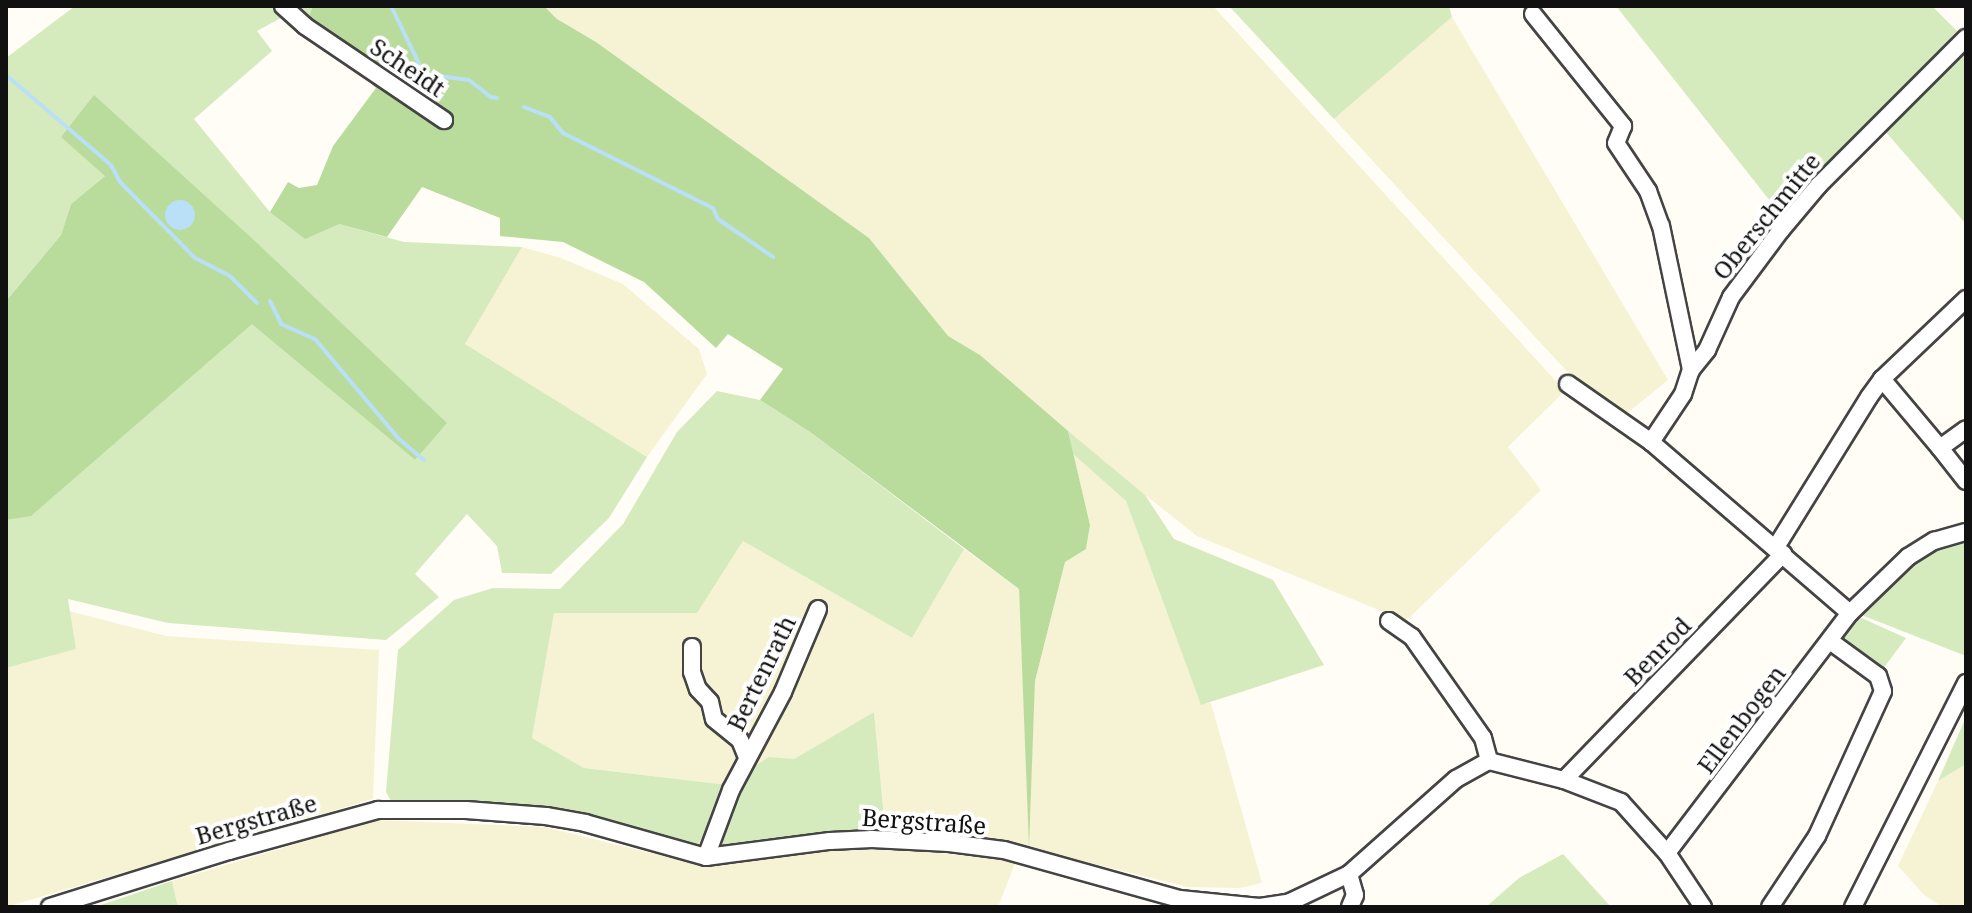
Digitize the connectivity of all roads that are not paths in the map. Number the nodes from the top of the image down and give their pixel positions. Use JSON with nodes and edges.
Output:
{"nodes":[{"id":1,"x":283,"y":6,"type":"edge"},
{"id":2,"x":1533,"y":14,"type":"dead end"},
{"id":3,"x":1966,"y":38,"type":"edge"},
{"id":4,"x":444,"y":120,"type":"dead end"},
{"id":5,"x":1966,"y":299,"type":"edge"},
{"id":6,"x":1691,"y":370,"type":"junction"},
{"id":7,"x":1882,"y":379,"type":"junction"},
{"id":8,"x":1568,"y":384,"type":"dead end"},
{"id":9,"x":1966,"y":429,"type":"edge"},
{"id":10,"x":1651,"y":442,"type":"junction"},
{"id":11,"x":1940,"y":448,"type":"junction"},
{"id":12,"x":1966,"y":481,"type":"edge"},
{"id":13,"x":1966,"y":532,"type":"edge"},
{"id":14,"x":1780,"y":551,"type":"junction"},
{"id":15,"x":818,"y":609,"type":"dead end"},
{"id":16,"x":1850,"y":613,"type":"junction"},
{"id":17,"x":1389,"y":621,"type":"dead end"},
{"id":18,"x":1830,"y":641,"type":"junction"},
{"id":19,"x":692,"y":647,"type":"dead end"},
{"id":20,"x":1966,"y":683,"type":"edge"},
{"id":21,"x":747,"y":757,"type":"junction"},
{"id":22,"x":1489,"y":761,"type":"junction"},
{"id":23,"x":1564,"y":780,"type":"junction"},
{"id":24,"x":1667,"y":853,"type":"junction"},
{"id":25,"x":706,"y":857,"type":"junction"},
{"id":26,"x":1349,"y":874,"type":"junction"},
{"id":27,"x":50,"y":907,"type":"edge"},
{"id":28,"x":1350,"y":907,"type":"edge"},
{"id":29,"x":1703,"y":907,"type":"edge"},
{"id":30,"x":1770,"y":907,"type":"edge"},
{"id":31,"x":1853,"y":907,"type":"edge"}],
"edges":[{"from":1,"to":4,"type":"street","name":"Scheidt"},
{"from":2,"to":6,"type":"street","name":"Oberschmitte"},
{"from":3,"to":6,"type":"street","name":"Oberschmitte"},
{"from":5,"to":7,"type":"street"},
{"from":6,"to":10,"type":"street","name":"Oberschmitte"},
{"from":7,"to":11,"type":"street"},
{"from":7,"to":14,"type":"street"},
{"from":8,"to":10,"type":"street"},
{"from":9,"to":11,"type":"street"},
{"from":10,"to":14,"type":"street"},
{"from":11,"to":12,"type":"street"},
{"from":13,"to":16,"type":"street"},
{"from":14,"to":16,"type":"street"},
{"from":14,"to":23,"type":"street","name":"Benrod"},
{"from":15,"to":21,"type":"street","name":"Bertenrath"},
{"from":16,"to":18,"type":"street","name":"Ellenbogen"},
{"from":17,"to":22,"type":"street"},
{"from":18,"to":24,"type":"street","name":"Ellenbogen"},
{"from":18,"to":30,"type":"street"},
{"from":19,"to":21,"type":"street","name":"Bertenrath"},
{"from":20,"to":31,"type":"street"},
{"from":21,"to":25,"type":"street","name":"Bertenrath"},
{"from":22,"to":23,"type":"street"},
{"from":22,"to":26,"type":"street","name":"Bergstraße"},
{"from":23,"to":24,"type":"street"},
{"from":24,"to":29,"type":"street"},
{"from":25,"to":26,"type":"street","name":"Bergstraße"},
{"from":25,"to":27,"type":"street","name":"Bergstraße"},
{"from":26,"to":28,"type":"street"}]}
